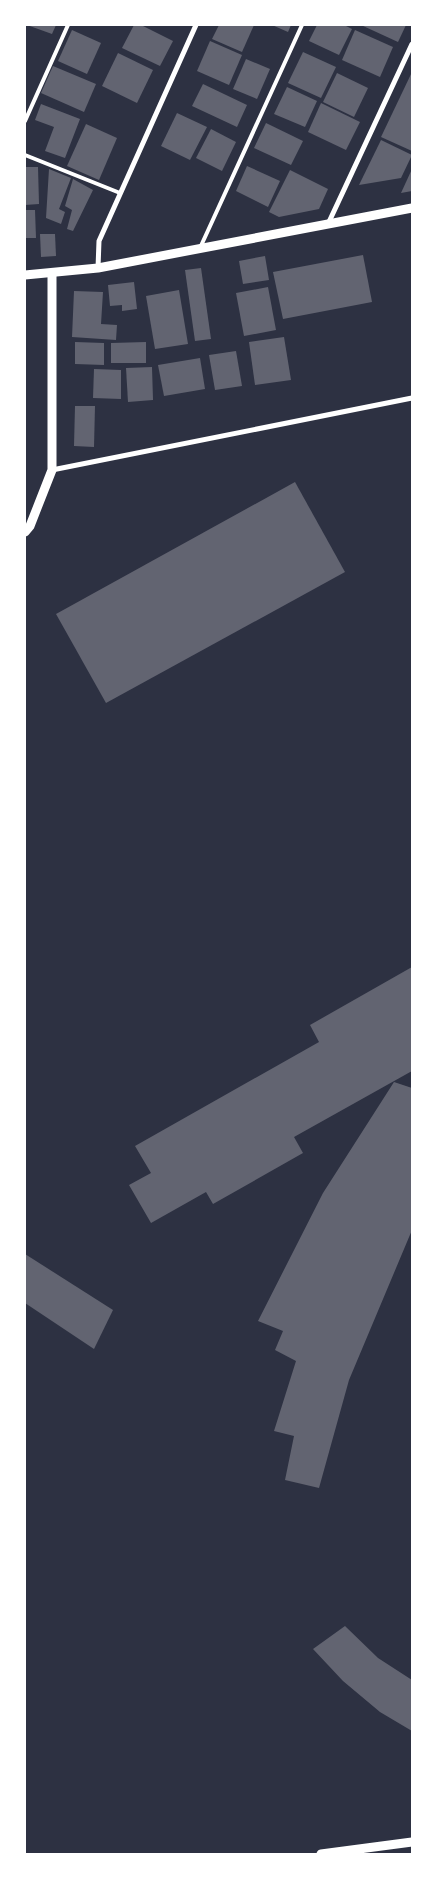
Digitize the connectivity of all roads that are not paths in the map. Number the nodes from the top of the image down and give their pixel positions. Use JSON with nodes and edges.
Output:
{"nodes":[{"id":1,"x":68,"y":25,"type":"edge"},
{"id":2,"x":196,"y":25,"type":"edge"},
{"id":3,"x":302,"y":25,"type":"edge"},
{"id":4,"x":412,"y":44,"type":"edge"},
{"id":5,"x":25,"y":121,"type":"edge"},
{"id":6,"x":25,"y":156,"type":"edge"},
{"id":7,"x":120,"y":193,"type":"junction"},
{"id":8,"x":412,"y":208,"type":"edge"},
{"id":9,"x":328,"y":224,"type":"junction"},
{"id":10,"x":200,"y":248,"type":"junction"},
{"id":11,"x":98,"y":268,"type":"junction"},
{"id":12,"x":52,"y":274,"type":"junction"},
{"id":13,"x":25,"y":275,"type":"edge"},
{"id":14,"x":412,"y":398,"type":"edge"},
{"id":15,"x":52,"y":470,"type":"junction"},
{"id":16,"x":25,"y":532,"type":"edge"},
{"id":17,"x":412,"y":1842,"type":"edge"},
{"id":18,"x":321,"y":1854,"type":"edge"}],
"edges":[{"from":1,"to":5,"type":"lane"},
{"from":2,"to":7,"type":"street"},
{"from":3,"to":10,"type":"lane"},
{"from":4,"to":9,"type":"street"},
{"from":6,"to":7,"type":"lane"},
{"from":7,"to":11,"type":"street"},
{"from":8,"to":9,"type":"street"},
{"from":9,"to":10,"type":"street"},
{"from":10,"to":11,"type":"street"},
{"from":11,"to":12,"type":"street"},
{"from":12,"to":13,"type":"street"},
{"from":12,"to":15,"type":"street"},
{"from":14,"to":15,"type":"street"},
{"from":15,"to":16,"type":"street"},
{"from":17,"to":18,"type":"street"}]}
